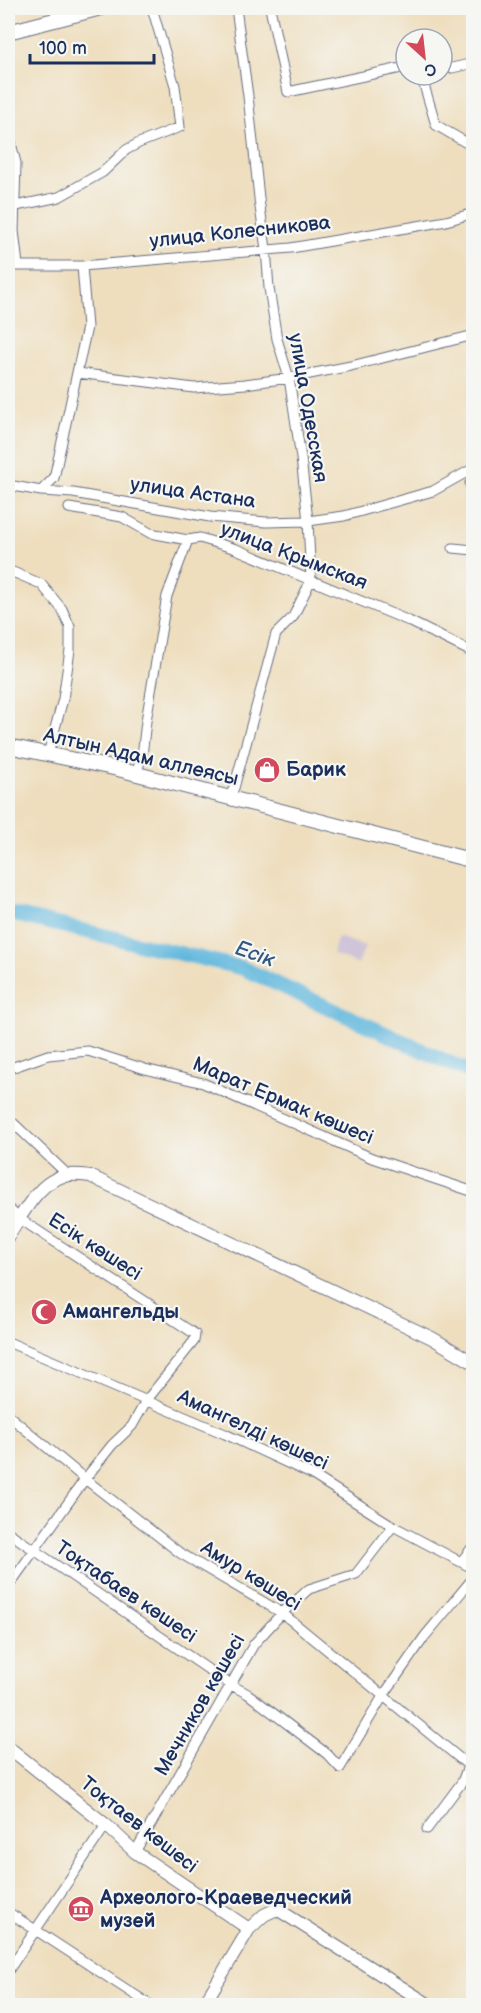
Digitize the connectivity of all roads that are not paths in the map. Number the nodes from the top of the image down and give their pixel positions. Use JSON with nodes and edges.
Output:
{"nodes":[{"id":1,"x":101,"y":8,"type":"edge"},
{"id":2,"x":152,"y":8,"type":"edge"},
{"id":3,"x":236,"y":8,"type":"edge"},
{"id":4,"x":270,"y":8,"type":"edge"},
{"id":5,"x":8,"y":32,"type":"edge"},
{"id":6,"x":474,"y":63,"type":"edge"},
{"id":7,"x":454,"y":68,"type":"edge"},
{"id":8,"x":394,"y":70,"type":"edge"},
{"id":9,"x":425,"y":87,"type":"edge"},
{"id":10,"x":8,"y":131,"type":"edge"},
{"id":11,"x":474,"y":140,"type":"edge"},
{"id":12,"x":12,"y":163,"type":"edge"},
{"id":13,"x":16,"y":206,"type":"junction"},
{"id":14,"x":474,"y":213,"type":"edge"},
{"id":15,"x":266,"y":249,"type":"junction"},
{"id":16,"x":18,"y":265,"type":"junction"},
{"id":17,"x":8,"y":266,"type":"edge"},
{"id":18,"x":82,"y":266,"type":"junction"},
{"id":19,"x":474,"y":335,"type":"edge"},
{"id":20,"x":78,"y":373,"type":"junction"},
{"id":21,"x":289,"y":378,"type":"junction"},
{"id":22,"x":474,"y":468,"type":"edge"},
{"id":23,"x":474,"y":482,"type":"edge"},
{"id":24,"x":8,"y":485,"type":"edge"},
{"id":25,"x":41,"y":491,"type":"junction"},
{"id":26,"x":474,"y":498,"type":"edge"},
{"id":27,"x":69,"y":508,"type":"dead end"},
{"id":28,"x":308,"y":521,"type":"junction"},
{"id":29,"x":188,"y":540,"type":"junction"},
{"id":30,"x":453,"y":548,"type":"dead end"},
{"id":31,"x":474,"y":550,"type":"edge"},
{"id":32,"x":8,"y":570,"type":"edge"},
{"id":33,"x":311,"y":580,"type":"junction"},
{"id":34,"x":474,"y":653,"type":"edge"},
{"id":35,"x":8,"y":746,"type":"edge"},
{"id":36,"x":48,"y":754,"type":"junction"},
{"id":37,"x":136,"y":774,"type":"junction"},
{"id":38,"x":229,"y":798,"type":"junction"},
{"id":39,"x":474,"y":861,"type":"edge"},
{"id":40,"x":8,"y":1069,"type":"edge"},
{"id":41,"x":8,"y":1118,"type":"edge"},
{"id":42,"x":68,"y":1175,"type":"junction"},
{"id":43,"x":474,"y":1192,"type":"edge"},
{"id":44,"x":8,"y":1208,"type":"edge"},
{"id":45,"x":20,"y":1219,"type":"junction"},
{"id":46,"x":8,"y":1236,"type":"edge"},
{"id":47,"x":8,"y":1342,"type":"edge"},
{"id":48,"x":474,"y":1364,"type":"edge"},
{"id":49,"x":146,"y":1401,"type":"junction"},
{"id":50,"x":8,"y":1415,"type":"edge"},
{"id":51,"x":85,"y":1479,"type":"junction"},
{"id":52,"x":393,"y":1526,"type":"junction"},
{"id":53,"x":8,"y":1532,"type":"edge"},
{"id":54,"x":474,"y":1545,"type":"edge"},
{"id":55,"x":33,"y":1551,"type":"junction"},
{"id":56,"x":461,"y":1562,"type":"junction"},
{"id":57,"x":474,"y":1569,"type":"edge"},
{"id":58,"x":474,"y":1577,"type":"edge"},
{"id":59,"x":8,"y":1587,"type":"edge"},
{"id":60,"x":282,"y":1613,"type":"junction"},
{"id":61,"x":231,"y":1685,"type":"junction"},
{"id":62,"x":383,"y":1696,"type":"junction"},
{"id":63,"x":8,"y":1747,"type":"edge"},
{"id":64,"x":472,"y":1765,"type":"edge"},
{"id":65,"x":106,"y":1825,"type":"junction"},
{"id":66,"x":427,"y":1829,"type":"dead end"},
{"id":67,"x":135,"y":1852,"type":"junction"},
{"id":68,"x":8,"y":1912,"type":"edge"},
{"id":69,"x":249,"y":1929,"type":"junction"},
{"id":70,"x":36,"y":1930,"type":"junction"},
{"id":71,"x":8,"y":1971,"type":"edge"},
{"id":72,"x":152,"y":2006,"type":"edge"},
{"id":73,"x":203,"y":2006,"type":"edge"},
{"id":74,"x":431,"y":2006,"type":"edge"}],
"edges":[{"from":1,"to":5,"type":"main road"},
{"from":2,"to":13,"type":"street"},
{"from":3,"to":15,"type":"street","name":"улица Одесская"},
{"from":4,"to":8,"type":"street"},
{"from":6,"to":7,"type":"street"},
{"from":9,"to":11,"type":"street"},
{"from":10,"to":12,"type":"street"},
{"from":12,"to":13,"type":"street"},
{"from":13,"to":16,"type":"street"},
{"from":14,"to":15,"type":"street","name":"улица Колесникова"},
{"from":15,"to":18,"type":"street","name":"улица Колесникова"},
{"from":15,"to":21,"type":"street","name":"улица Одесская"},
{"from":16,"to":17,"type":"street","name":"улица Колесникова"},
{"from":16,"to":18,"type":"street","name":"улица Колесникова"},
{"from":18,"to":20,"type":"street"},
{"from":19,"to":21,"type":"street"},
{"from":20,"to":21,"type":"street"},
{"from":20,"to":25,"type":"street"},
{"from":21,"to":28,"type":"street","name":"улица Одесская"},
{"from":22,"to":28,"type":"street","name":"улица Астана"},
{"from":23,"to":26,"type":"street"},
{"from":24,"to":25,"type":"street","name":"улица Астана"},
{"from":25,"to":28,"type":"street","name":"улица Астана"},
{"from":27,"to":29,"type":"street"},
{"from":28,"to":33,"type":"street","name":"улица Одесская"},
{"from":29,"to":33,"type":"street","name":"улица Крымская"},
{"from":29,"to":37,"type":"street","name":"улица Крымская"},
{"from":30,"to":31,"type":"street"},
{"from":32,"to":36,"type":"street"},
{"from":33,"to":34,"type":"street","name":"улица Крымская"},
{"from":33,"to":38,"type":"street","name":"улица Одесская"},
{"from":35,"to":36,"type":"main road","name":"Алтын Адам аллеясы"},
{"from":36,"to":37,"type":"main road","name":"Алтын Адам аллеясы"},
{"from":37,"to":38,"type":"main road","name":"Алтын Адам аллеясы"},
{"from":38,"to":39,"type":"main road","name":"Алтын Адам аллеясы"},
{"from":40,"to":43,"type":"street","name":"Марат Ермак көшесі"},
{"from":41,"to":42,"type":"street"},
{"from":42,"to":45,"type":"street"},
{"from":42,"to":48,"type":"street"},
{"from":44,"to":45,"type":"street","name":"Есік көшесі"},
{"from":45,"to":46,"type":"street"},
{"from":45,"to":49,"type":"street","name":"Есік көшесі"},
{"from":47,"to":49,"type":"street","name":"Амангелді көшесі"},
{"from":49,"to":51,"type":"street"},
{"from":49,"to":52,"type":"street","name":"Амангелді көшесі"},
{"from":50,"to":51,"type":"street","name":"Амур көшесі"},
{"from":51,"to":55,"type":"street"},
{"from":51,"to":60,"type":"street","name":"Амур көшесі"},
{"from":52,"to":56,"type":"street","name":"Амангелді көшесі"},
{"from":52,"to":60,"type":"street","name":"Мечников көшесі"},
{"from":53,"to":55,"type":"street","name":"Тоқтабаев көшесі"},
{"from":54,"to":56,"type":"street"},
{"from":55,"to":59,"type":"street"},
{"from":55,"to":61,"type":"street","name":"Тоқтабаев көшесі"},
{"from":56,"to":57,"type":"street","name":"Амангелді көшесі"},
{"from":58,"to":62,"type":"street"},
{"from":60,"to":61,"type":"street","name":"Мечников көшесі"},
{"from":60,"to":62,"type":"street","name":"Амур көшесі"},
{"from":61,"to":62,"type":"street","name":"Тоқтабаев көшесі"},
{"from":61,"to":67,"type":"street","name":"Мечников көшесі"},
{"from":62,"to":64,"type":"street","name":"Амур көшесі"},
{"from":63,"to":65,"type":"street","name":"Тоқтаев көшесі"},
{"from":64,"to":66,"type":"street"},
{"from":65,"to":67,"type":"street","name":"Тоқтаев көшесі"},
{"from":65,"to":70,"type":"street"},
{"from":67,"to":69,"type":"street","name":"Тоқтаев көшесі"},
{"from":68,"to":70,"type":"street"},
{"from":69,"to":73,"type":"street"},
{"from":69,"to":74,"type":"street"},
{"from":70,"to":71,"type":"street"},
{"from":70,"to":72,"type":"street"}]}
